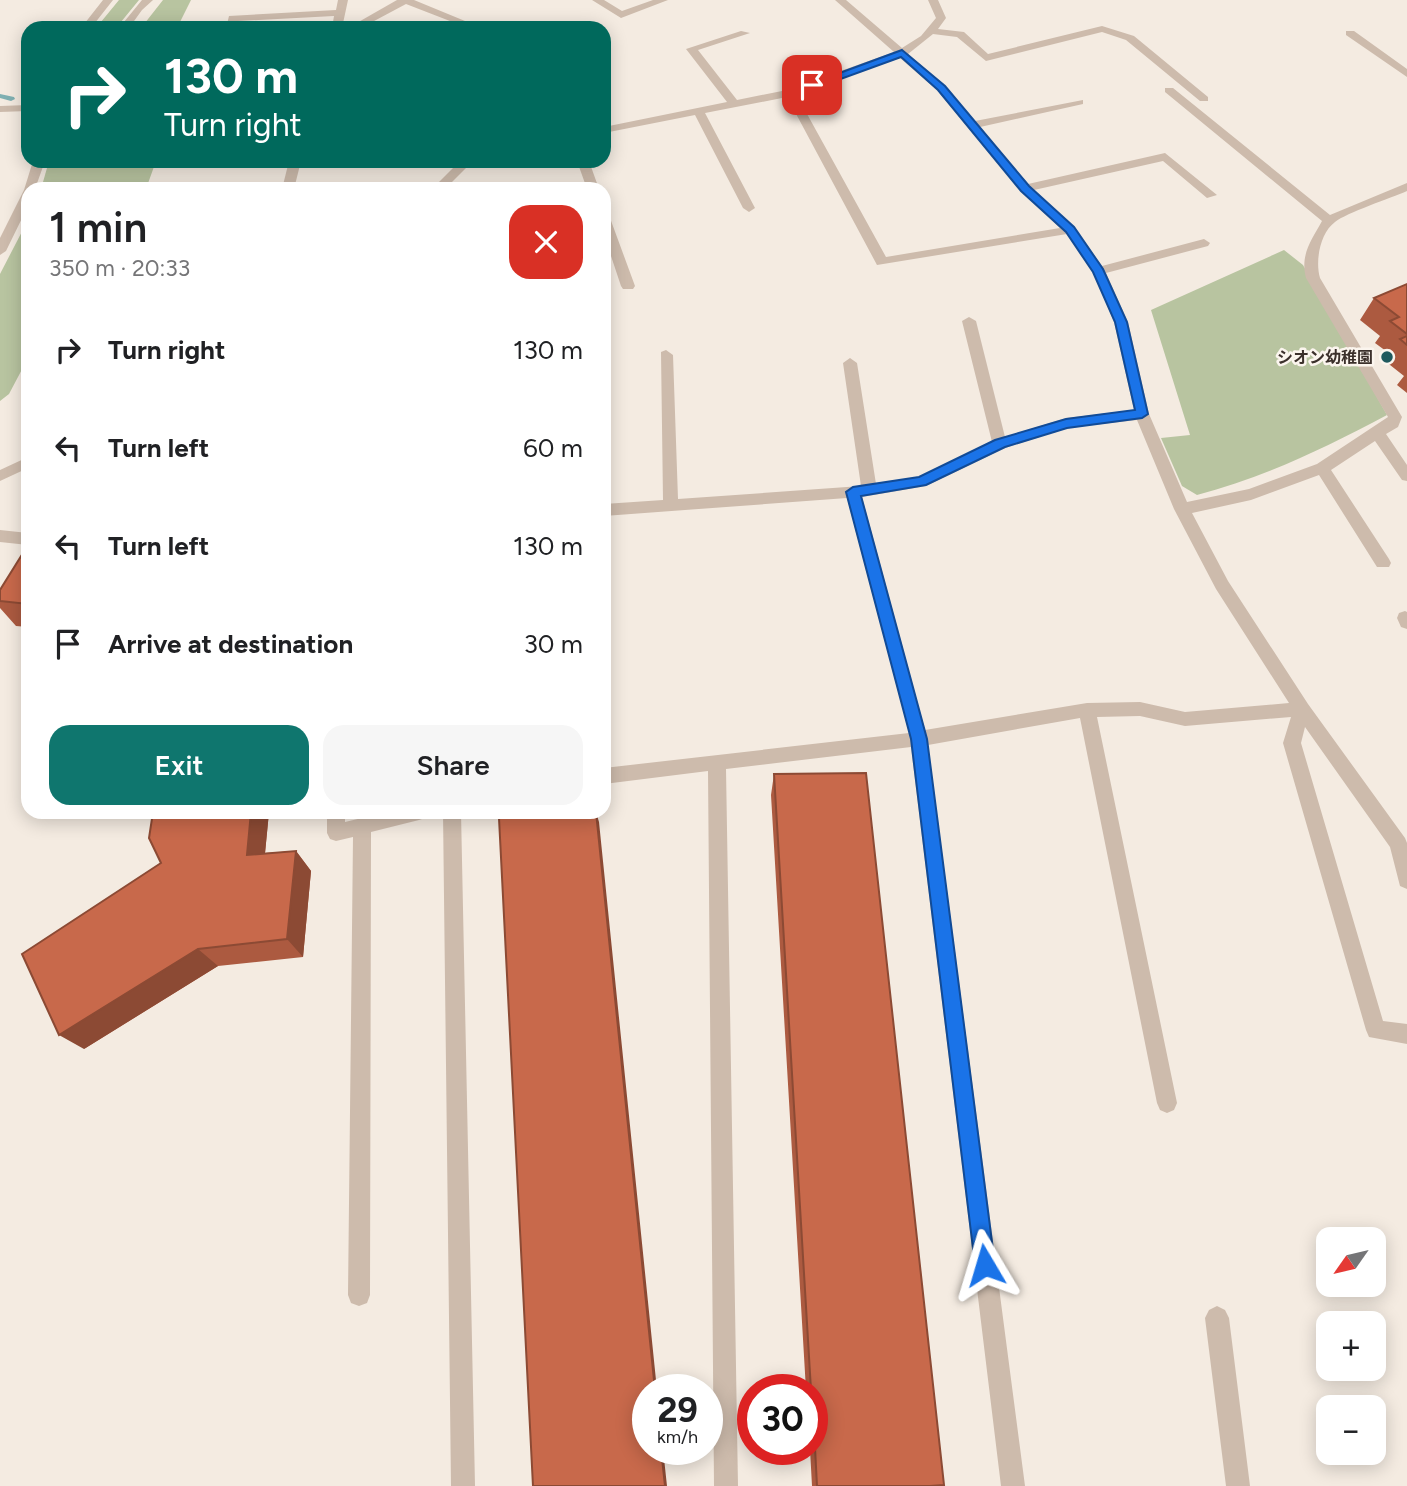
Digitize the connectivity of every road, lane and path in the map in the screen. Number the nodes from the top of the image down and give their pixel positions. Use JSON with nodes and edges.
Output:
{"nodes":[{"id":1,"x":108,"y":0,"type":"edge"},
{"id":2,"x":148,"y":0,"type":"edge"},
{"id":3,"x":342,"y":0,"type":"edge"},
{"id":4,"x":597,"y":0,"type":"edge"},
{"id":5,"x":663,"y":0,"type":"edge"},
{"id":6,"x":840,"y":0,"type":"edge"},
{"id":7,"x":933,"y":0,"type":"edge"},
{"id":8,"x":340,"y":13,"type":"junction"},
{"id":9,"x":92,"y":21,"type":"edge"},
{"id":10,"x":129,"y":21,"type":"edge"},
{"id":11,"x":232,"y":21,"type":"edge"},
{"id":12,"x":338,"y":21,"type":"edge"},
{"id":13,"x":366,"y":21,"type":"edge"},
{"id":14,"x":459,"y":21,"type":"edge"},
{"id":15,"x":931,"y":31,"type":"junction"},
{"id":16,"x":745,"y":33,"type":"dead end"},
{"id":17,"x":1350,"y":33,"type":"dead end"},
{"id":18,"x":902,"y":53,"type":"junction"},
{"id":19,"x":1407,"y":74,"type":"edge"},
{"id":20,"x":1169,"y":90,"type":"dead end"},
{"id":21,"x":790,"y":93,"type":"junction"},
{"id":22,"x":1204,"y":99,"type":"dead end"},
{"id":23,"x":1079,"y":102,"type":"dead end"},
{"id":24,"x":734,"y":104,"type":"junction"},
{"id":25,"x":21,"y":108,"type":"edge"},
{"id":26,"x":0,"y":109,"type":"edge"},
{"id":27,"x":698,"y":111,"type":"junction"},
{"id":28,"x":972,"y":125,"type":"junction"},
{"id":29,"x":611,"y":129,"type":"edge"},
{"id":30,"x":460,"y":168,"type":"edge"},
{"id":31,"x":445,"y":182,"type":"edge"},
{"id":32,"x":1407,"y":187,"type":"edge"},
{"id":33,"x":1025,"y":188,"type":"junction"},
{"id":34,"x":1211,"y":195,"type":"dead end"},
{"id":35,"x":21,"y":208,"type":"edge"},
{"id":36,"x":749,"y":208,"type":"dead end"},
{"id":37,"x":1329,"y":220,"type":"junction"},
{"id":38,"x":1070,"y":230,"type":"junction"},
{"id":39,"x":611,"y":238,"type":"edge"},
{"id":40,"x":1204,"y":243,"type":"dead end"},
{"id":41,"x":0,"y":251,"type":"edge"},
{"id":42,"x":1099,"y":271,"type":"junction"},
{"id":43,"x":628,"y":286,"type":"dead end"},
{"id":44,"x":969,"y":321,"type":"dead end"},
{"id":45,"x":666,"y":355,"type":"dead end"},
{"id":46,"x":850,"y":363,"type":"dead end"},
{"id":47,"x":1142,"y":414,"type":"junction"},
{"id":48,"x":1377,"y":433,"type":"junction"},
{"id":49,"x":1000,"y":444,"type":"junction"},
{"id":50,"x":21,"y":465,"type":"edge"},
{"id":51,"x":1322,"y":468,"type":"junction"},
{"id":52,"x":0,"y":475,"type":"edge"},
{"id":53,"x":1407,"y":476,"type":"edge"},
{"id":54,"x":861,"y":492,"type":"junction"},
{"id":55,"x":671,"y":505,"type":"junction"},
{"id":56,"x":611,"y":509,"type":"edge"},
{"id":57,"x":1182,"y":509,"type":"junction"},
{"id":58,"x":0,"y":536,"type":"edge"},
{"id":59,"x":21,"y":538,"type":"edge"},
{"id":60,"x":1382,"y":563,"type":"dead end"},
{"id":61,"x":1302,"y":709,"type":"junction"},
{"id":62,"x":1087,"y":710,"type":"junction"},
{"id":63,"x":919,"y":739,"type":"junction"},
{"id":64,"x":717,"y":764,"type":"junction"},
{"id":65,"x":611,"y":775,"type":"edge"},
{"id":66,"x":336,"y":819,"type":"edge"},
{"id":67,"x":392,"y":819,"type":"edge"},
{"id":68,"x":452,"y":819,"type":"edge"},
{"id":69,"x":362,"y":827,"type":"junction"},
{"id":70,"x":1402,"y":843,"type":"edge"},
{"id":71,"x":1407,"y":880,"type":"edge"},
{"id":72,"x":1407,"y":1034,"type":"edge"},
{"id":73,"x":1167,"y":1103,"type":"dead end"},
{"id":74,"x":359,"y":1295,"type":"dead end"},
{"id":75,"x":1217,"y":1318,"type":"dead end"},
{"id":76,"x":463,"y":1486,"type":"edge"},
{"id":77,"x":726,"y":1486,"type":"edge"},
{"id":78,"x":1013,"y":1486,"type":"edge"},
{"id":79,"x":1238,"y":1486,"type":"edge"}],
"edges":[{"from":1,"to":9,"type":"street"},
{"from":2,"to":10,"type":"street"},
{"from":3,"to":8,"type":"street"},
{"from":4,"to":5,"type":"street"},
{"from":6,"to":18,"type":"street"},
{"from":7,"to":15,"type":"street"},
{"from":8,"to":11,"type":"street"},
{"from":8,"to":12,"type":"street"},
{"from":13,"to":14,"type":"street"},
{"from":15,"to":18,"type":"street"},
{"from":15,"to":22,"type":"street"},
{"from":16,"to":24,"type":"street"},
{"from":17,"to":19,"type":"street"},
{"from":18,"to":21,"type":"street"},
{"from":18,"to":28,"type":"street"},
{"from":20,"to":37,"type":"street"},
{"from":21,"to":24,"type":"street"},
{"from":21,"to":38,"type":"street"},
{"from":23,"to":28,"type":"street"},
{"from":24,"to":27,"type":"street"},
{"from":25,"to":26,"type":"street"},
{"from":27,"to":29,"type":"street"},
{"from":27,"to":36,"type":"street"},
{"from":28,"to":33,"type":"street"},
{"from":30,"to":31,"type":"street"},
{"from":32,"to":37,"type":"street"},
{"from":33,"to":34,"type":"street"},
{"from":33,"to":38,"type":"street"},
{"from":35,"to":41,"type":"street"},
{"from":37,"to":48,"type":"street"},
{"from":38,"to":42,"type":"street"},
{"from":39,"to":43,"type":"street"},
{"from":40,"to":42,"type":"street"},
{"from":42,"to":47,"type":"street"},
{"from":44,"to":49,"type":"street"},
{"from":45,"to":55,"type":"street"},
{"from":46,"to":54,"type":"street"},
{"from":47,"to":49,"type":"street"},
{"from":47,"to":57,"type":"street"},
{"from":48,"to":51,"type":"street"},
{"from":48,"to":53,"type":"street"},
{"from":49,"to":54,"type":"street"},
{"from":50,"to":52,"type":"street"},
{"from":51,"to":57,"type":"street"},
{"from":51,"to":60,"type":"street"},
{"from":54,"to":55,"type":"street"},
{"from":54,"to":63,"type":"street"},
{"from":55,"to":56,"type":"street"},
{"from":57,"to":61,"type":"street"},
{"from":58,"to":59,"type":"street"},
{"from":61,"to":62,"type":"street"},
{"from":61,"to":70,"type":"street"},
{"from":61,"to":72,"type":"street"},
{"from":62,"to":63,"type":"street"},
{"from":62,"to":73,"type":"street"},
{"from":63,"to":64,"type":"street"},
{"from":63,"to":78,"type":"street"},
{"from":64,"to":65,"type":"street"},
{"from":64,"to":77,"type":"street"},
{"from":66,"to":69,"type":"street"},
{"from":67,"to":69,"type":"street"},
{"from":68,"to":76,"type":"street"},
{"from":69,"to":74,"type":"street"},
{"from":70,"to":71,"type":"street"},
{"from":75,"to":79,"type":"street"}]}
